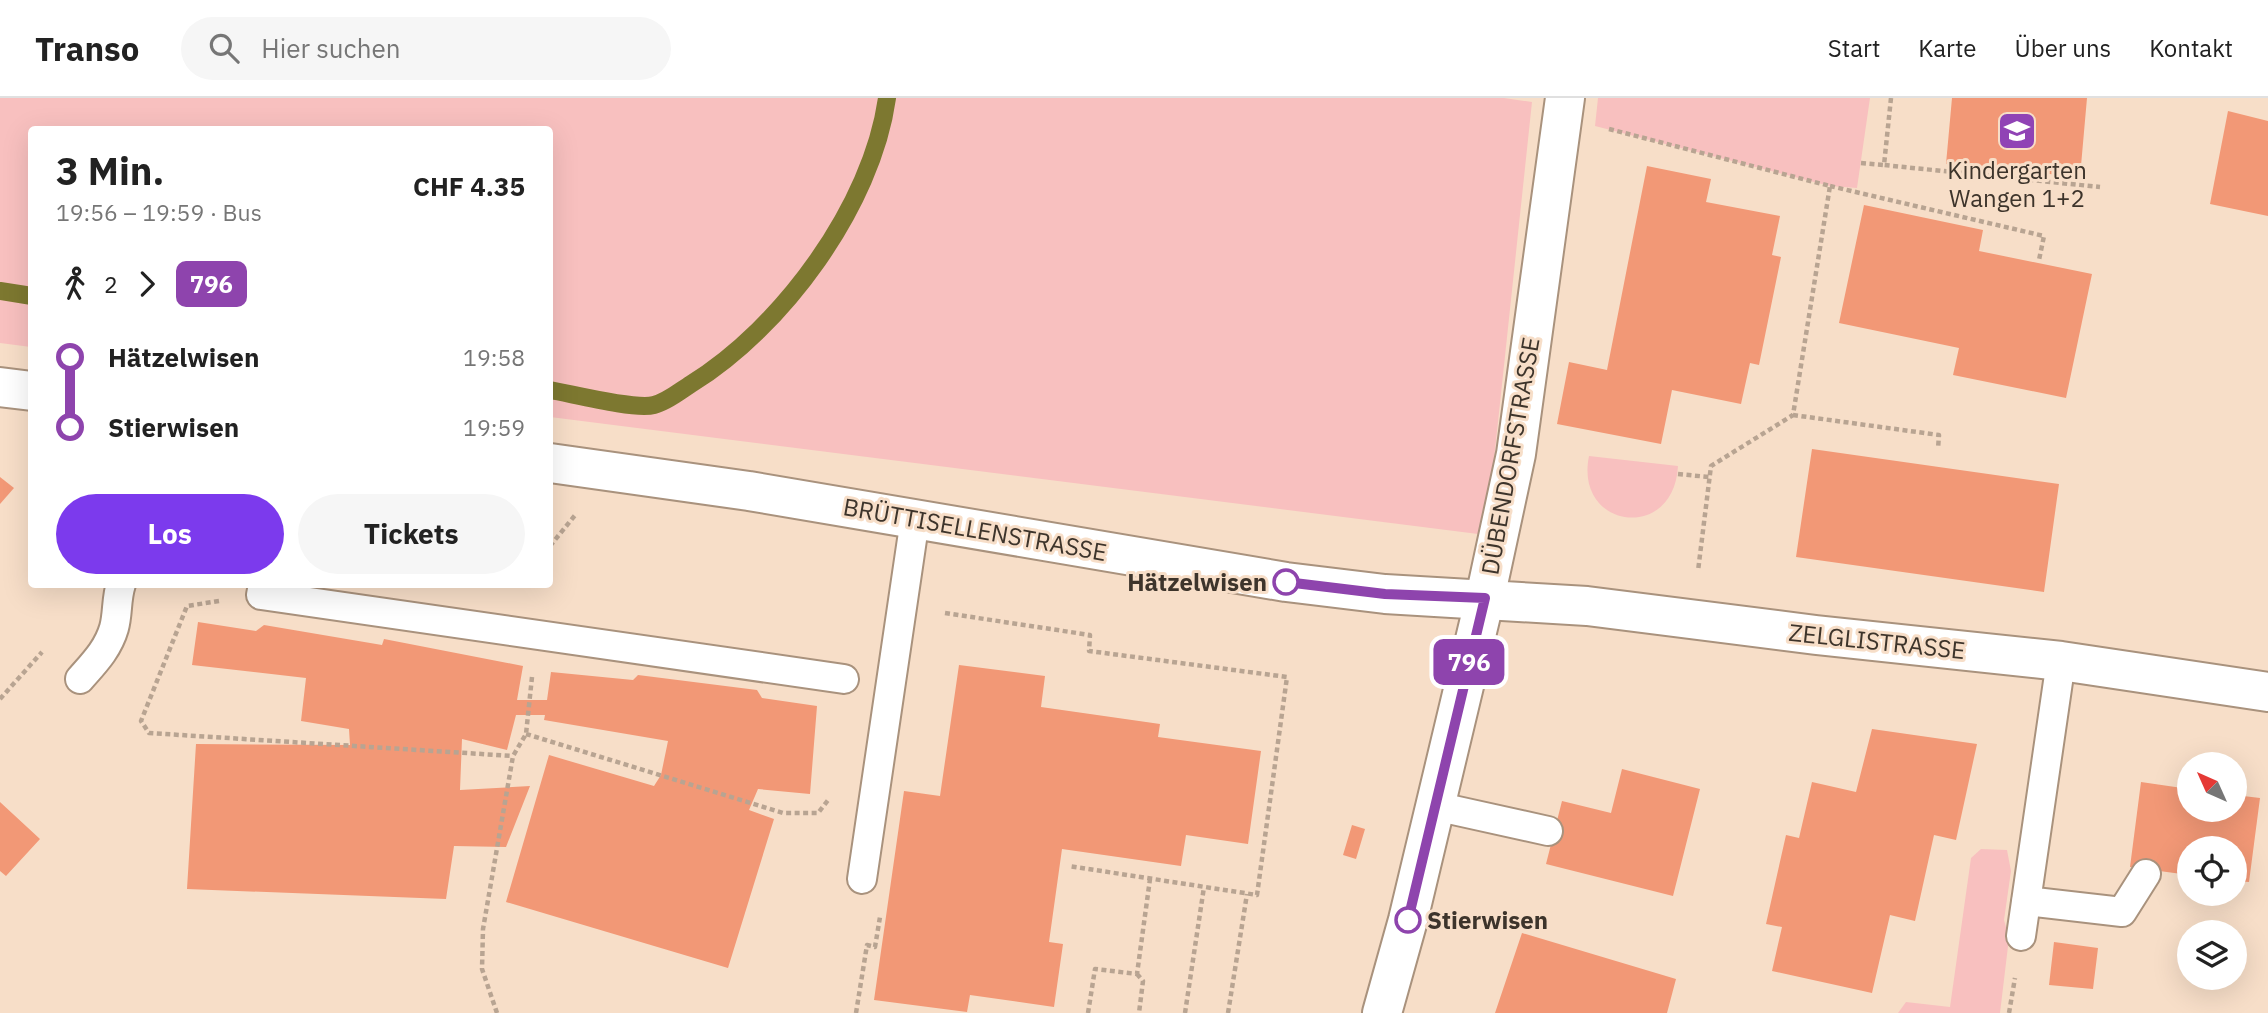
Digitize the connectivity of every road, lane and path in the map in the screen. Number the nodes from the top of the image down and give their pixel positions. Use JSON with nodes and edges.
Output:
{"nodes":[{"id":1,"x":1565,"y":98,"type":"edge"},
{"id":2,"x":1891,"y":98,"type":"edge"},
{"id":3,"x":1608,"y":129,"type":"dead end"},
{"id":4,"x":1861,"y":163,"type":"dead end"},
{"id":5,"x":1884,"y":165,"type":"junction"},
{"id":6,"x":1830,"y":186,"type":"junction"},
{"id":7,"x":2100,"y":187,"type":"dead end"},
{"id":8,"x":2039,"y":260,"type":"dead end"},
{"id":9,"x":0,"y":387,"type":"edge"},
{"id":10,"x":28,"y":390,"type":"edge"},
{"id":11,"x":1793,"y":415,"type":"junction"},
{"id":12,"x":1938,"y":449,"type":"dead end"},
{"id":13,"x":553,"y":463,"type":"edge"},
{"id":14,"x":1678,"y":474,"type":"dead end"},
{"id":15,"x":1709,"y":477,"type":"junction"},
{"id":16,"x":581,"y":507,"type":"dead end"},
{"id":17,"x":915,"y":519,"type":"junction"},
{"id":18,"x":553,"y":542,"type":"edge"},
{"id":19,"x":1697,"y":573,"type":"dead end"},
{"id":20,"x":120,"y":588,"type":"edge"},
{"id":21,"x":262,"y":590,"type":"edge"},
{"id":22,"x":1485,"y":598,"type":"junction"},
{"id":23,"x":903,"y":607,"type":"junction"},
{"id":24,"x":537,"y":634,"type":"junction"},
{"id":25,"x":2061,"y":661,"type":"junction"},
{"id":26,"x":80,"y":679,"type":"dead end"},
{"id":27,"x":844,"y":679,"type":"dead end"},
{"id":28,"x":2268,"y":692,"type":"edge"},
{"id":29,"x":526,"y":734,"type":"junction"},
{"id":30,"x":513,"y":756,"type":"junction"},
{"id":31,"x":830,"y":786,"type":"dead end"},
{"id":32,"x":1435,"y":806,"type":"junction"},
{"id":33,"x":1548,"y":831,"type":"dead end"},
{"id":34,"x":1069,"y":866,"type":"dead end"},
{"id":35,"x":2146,"y":874,"type":"dead end"},
{"id":36,"x":862,"y":879,"type":"dead end"},
{"id":37,"x":1150,"y":879,"type":"junction"},
{"id":38,"x":1203,"y":887,"type":"junction"},
{"id":39,"x":1247,"y":894,"type":"junction"},
{"id":40,"x":2026,"y":901,"type":"junction"},
{"id":41,"x":881,"y":906,"type":"dead end"},
{"id":42,"x":2021,"y":936,"type":"dead end"},
{"id":43,"x":1137,"y":974,"type":"junction"},
{"id":44,"x":497,"y":1013,"type":"edge"},
{"id":45,"x":856,"y":1013,"type":"edge"},
{"id":46,"x":1088,"y":1013,"type":"edge"},
{"id":47,"x":1139,"y":1013,"type":"edge"},
{"id":48,"x":1185,"y":1013,"type":"edge"},
{"id":49,"x":1228,"y":1013,"type":"edge"},
{"id":50,"x":1382,"y":1013,"type":"edge"}],
"edges":[{"from":1,"to":22,"type":"street","name":"DÜBENDORFSTRASSE"},
{"from":2,"to":5,"type":"path"},
{"from":3,"to":6,"type":"path"},
{"from":4,"to":5,"type":"path"},
{"from":5,"to":7,"type":"path"},
{"from":6,"to":8,"type":"path"},
{"from":6,"to":11,"type":"path"},
{"from":9,"to":10,"type":"street"},
{"from":11,"to":12,"type":"path"},
{"from":11,"to":15,"type":"path"},
{"from":13,"to":17,"type":"street","name":"BRÜTTISELLENSTRASSE"},
{"from":14,"to":15,"type":"path"},
{"from":15,"to":19,"type":"path"},
{"from":16,"to":18,"type":"path"},
{"from":17,"to":22,"type":"street","name":"BRÜTTISELLENSTRASSE"},
{"from":17,"to":23,"type":"lane"},
{"from":20,"to":26,"type":"lane"},
{"from":21,"to":24,"type":"lane"},
{"from":21,"to":30,"type":"path"},
{"from":22,"to":25,"type":"street","name":"ZELGLISTRASSE"},
{"from":22,"to":32,"type":"street","name":"DÜBENDORFSTRASSE"},
{"from":23,"to":36,"type":"lane"},
{"from":23,"to":39,"type":"path"},
{"from":24,"to":27,"type":"lane"},
{"from":24,"to":29,"type":"path"},
{"from":25,"to":28,"type":"street","name":"ZELGLISTRASSE"},
{"from":25,"to":40,"type":"lane"},
{"from":29,"to":30,"type":"path"},
{"from":29,"to":31,"type":"path"},
{"from":30,"to":44,"type":"path"},
{"from":32,"to":33,"type":"lane"},
{"from":32,"to":50,"type":"street","name":"DÜBENDORFSTRASSE"},
{"from":34,"to":37,"type":"path"},
{"from":35,"to":40,"type":"lane"},
{"from":37,"to":38,"type":"path"},
{"from":37,"to":43,"type":"path"},
{"from":38,"to":39,"type":"path"},
{"from":38,"to":48,"type":"path"},
{"from":39,"to":49,"type":"path"},
{"from":40,"to":42,"type":"lane"},
{"from":41,"to":45,"type":"path"},
{"from":43,"to":46,"type":"path"},
{"from":43,"to":47,"type":"path"}]}
